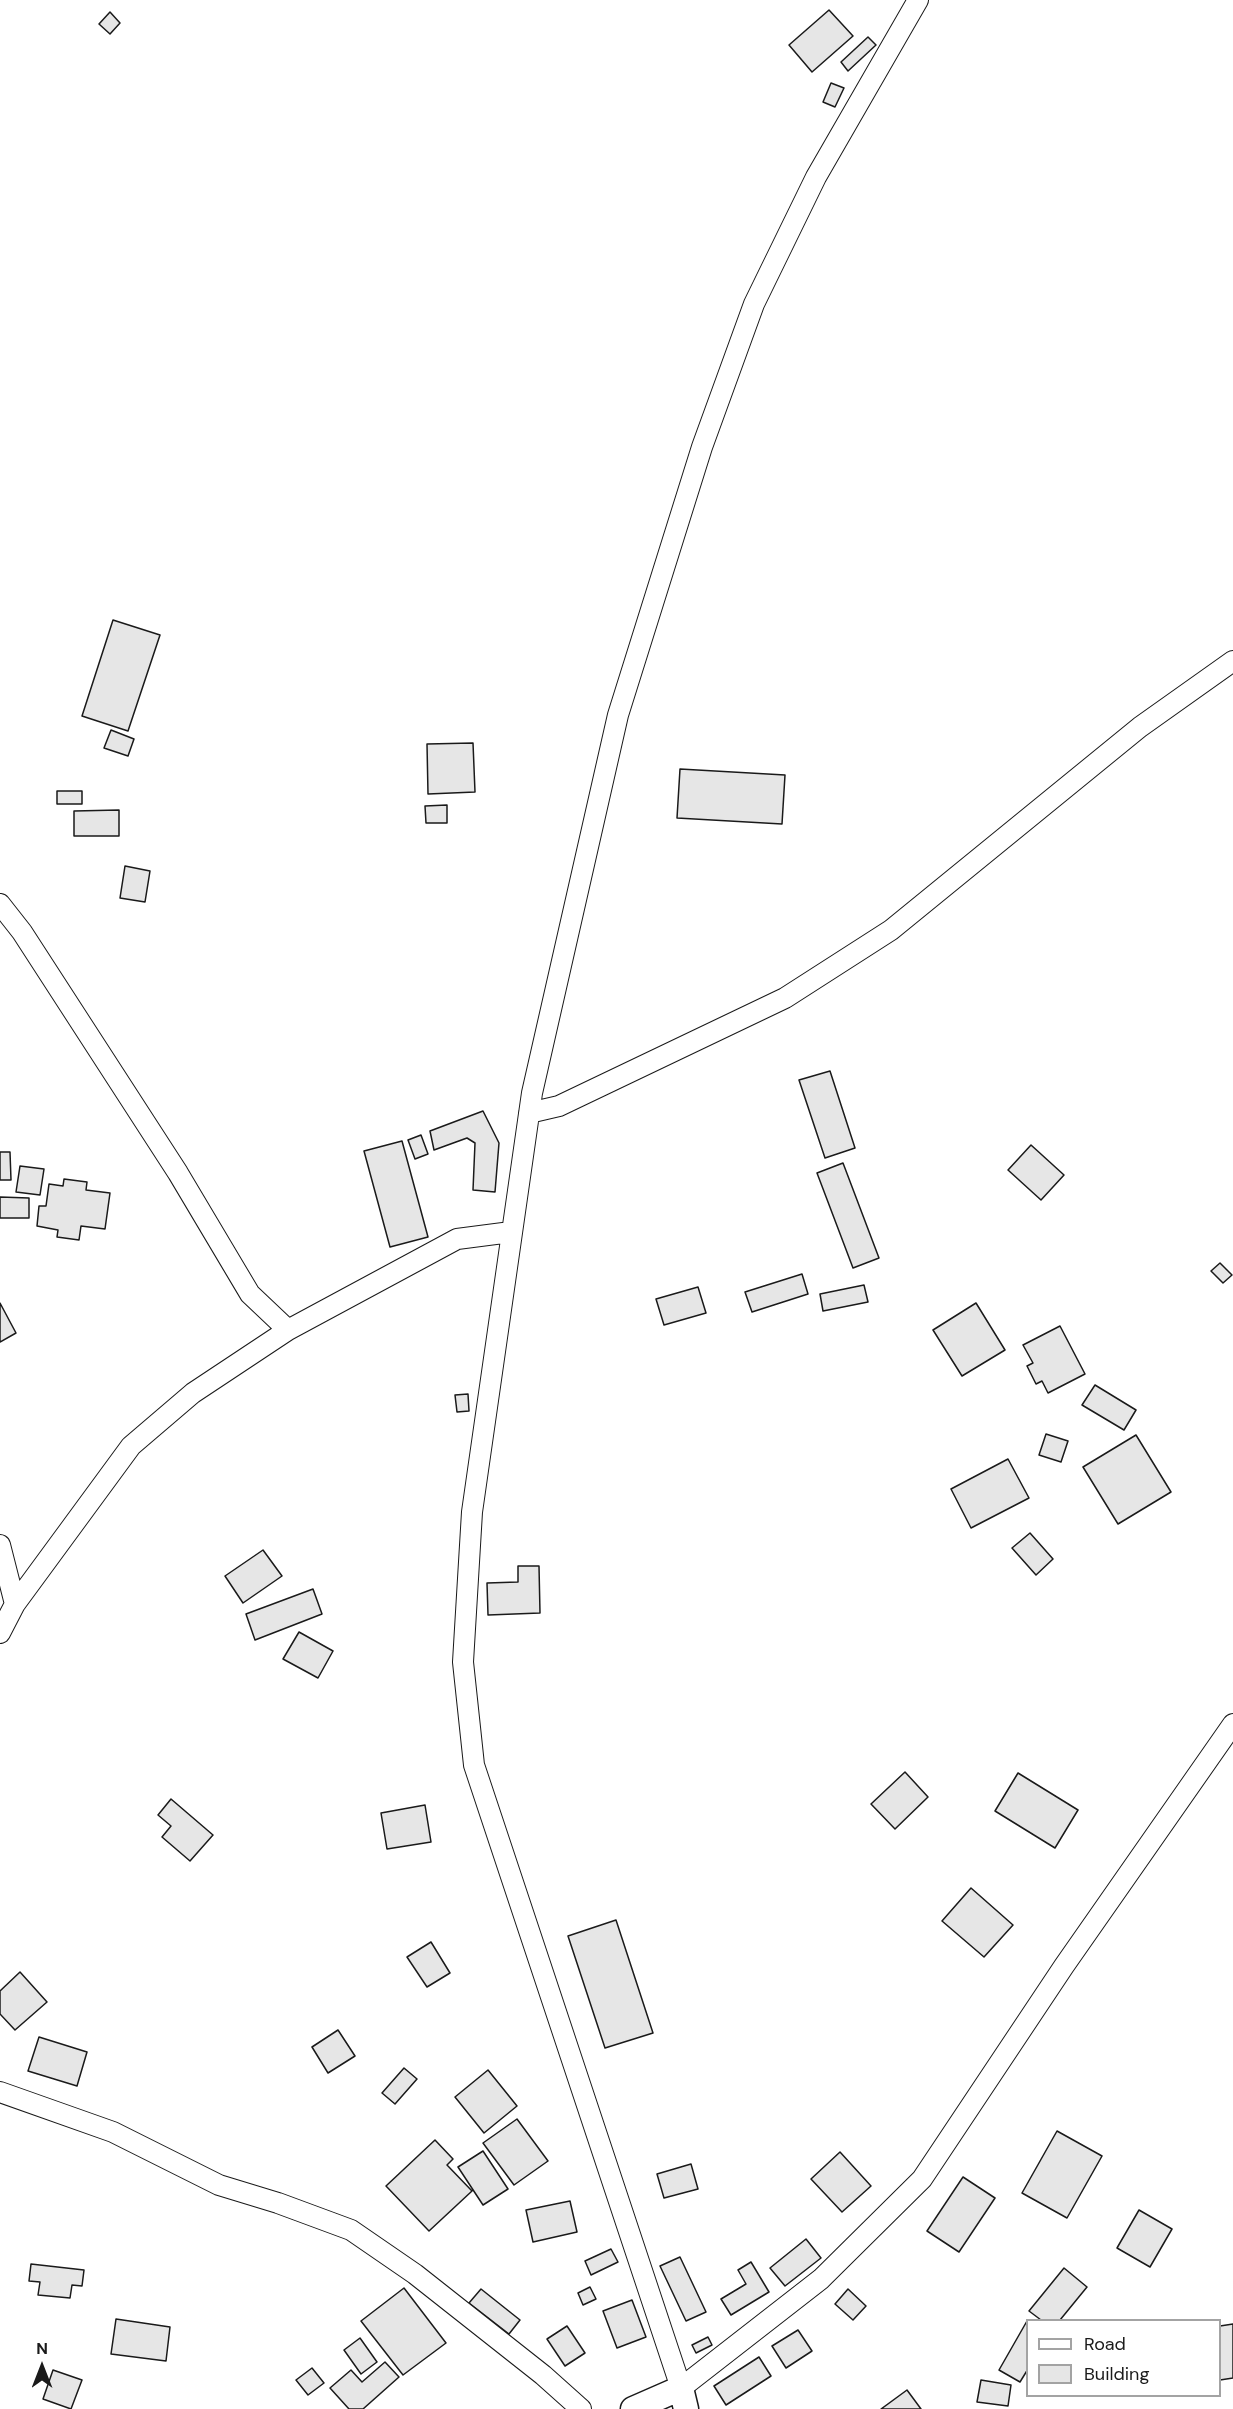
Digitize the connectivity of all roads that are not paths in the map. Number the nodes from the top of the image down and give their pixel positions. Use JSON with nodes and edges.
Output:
{"nodes":[{"id":1,"x":918,"y":0,"type":"edge"},
{"id":2,"x":1233,"y":661,"type":"edge"},
{"id":3,"x":0,"y":904,"type":"edge"},
{"id":4,"x":529,"y":1113,"type":"junction"},
{"id":5,"x":511,"y":1232,"type":"junction"},
{"id":6,"x":288,"y":1329,"type":"junction"},
{"id":7,"x":0,"y":1545,"type":"edge"},
{"id":8,"x":15,"y":1604,"type":"junction"},
{"id":9,"x":0,"y":1633,"type":"edge"},
{"id":10,"x":1233,"y":1724,"type":"edge"},
{"id":11,"x":0,"y":2092,"type":"edge"},
{"id":12,"x":684,"y":2398,"type":"edge"},
{"id":13,"x":581,"y":2409,"type":"edge"},
{"id":14,"x":633,"y":2409,"type":"edge"}],
"edges":[{"from":1,"to":4,"type":"street"},
{"from":2,"to":4,"type":"street"},
{"from":3,"to":6,"type":"street"},
{"from":4,"to":5,"type":"street"},
{"from":5,"to":6,"type":"street"},
{"from":5,"to":12,"type":"street"},
{"from":6,"to":8,"type":"street"},
{"from":7,"to":8,"type":"street"},
{"from":8,"to":9,"type":"street"},
{"from":10,"to":12,"type":"street"},
{"from":11,"to":13,"type":"street"},
{"from":12,"to":14,"type":"street"}]}
